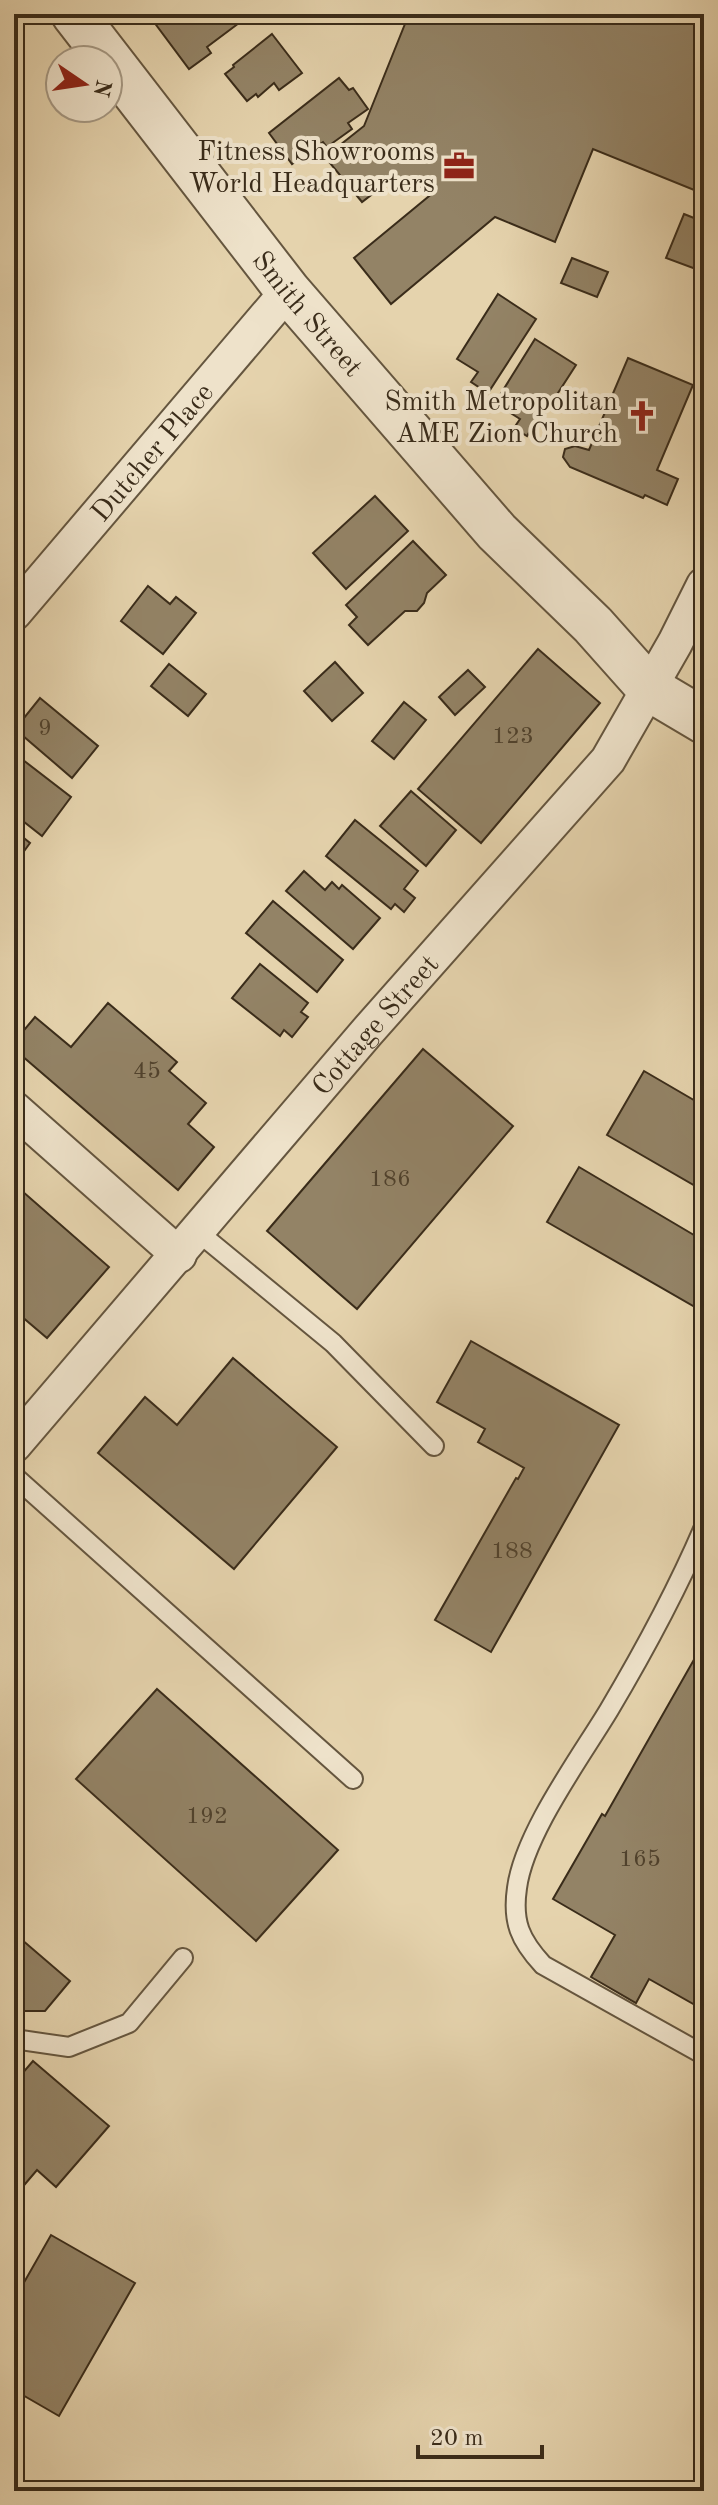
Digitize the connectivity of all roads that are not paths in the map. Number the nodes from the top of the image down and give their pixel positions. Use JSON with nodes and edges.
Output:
{"nodes":[{"id":1,"x":74,"y":14,"type":"edge"},
{"id":2,"x":288,"y":291,"type":"junction"},
{"id":3,"x":704,"y":585,"type":"edge"},
{"id":4,"x":14,"y":613,"type":"edge"},
{"id":5,"x":650,"y":689,"type":"junction"},
{"id":6,"x":704,"y":721,"type":"edge"},
{"id":7,"x":14,"y":1109,"type":"edge"},
{"id":8,"x":189,"y":1243,"type":"junction"},
{"id":9,"x":14,"y":1445,"type":"edge"},
{"id":10,"x":434,"y":1446,"type":"dead end"},
{"id":11,"x":14,"y":1476,"type":"edge"},
{"id":12,"x":704,"y":1527,"type":"edge"},
{"id":13,"x":353,"y":1779,"type":"dead end"},
{"id":14,"x":183,"y":1958,"type":"dead end"},
{"id":15,"x":14,"y":2039,"type":"edge"},
{"id":16,"x":704,"y":2055,"type":"edge"}],
"edges":[{"from":1,"to":2,"type":"street","name":"Smith Street"},
{"from":2,"to":4,"type":"street","name":"Dutcher Place"},
{"from":2,"to":5,"type":"street","name":"Smith Street"},
{"from":3,"to":5,"type":"street","name":"Cottage Street"},
{"from":5,"to":6,"type":"street","name":"Smith Street"},
{"from":5,"to":8,"type":"street","name":"Cottage Street"},
{"from":7,"to":8,"type":"street"},
{"from":8,"to":9,"type":"street","name":"Cottage Street"},
{"from":8,"to":10,"type":"lane"},
{"from":11,"to":13,"type":"lane"},
{"from":12,"to":16,"type":"lane"},
{"from":14,"to":15,"type":"lane"}]}
